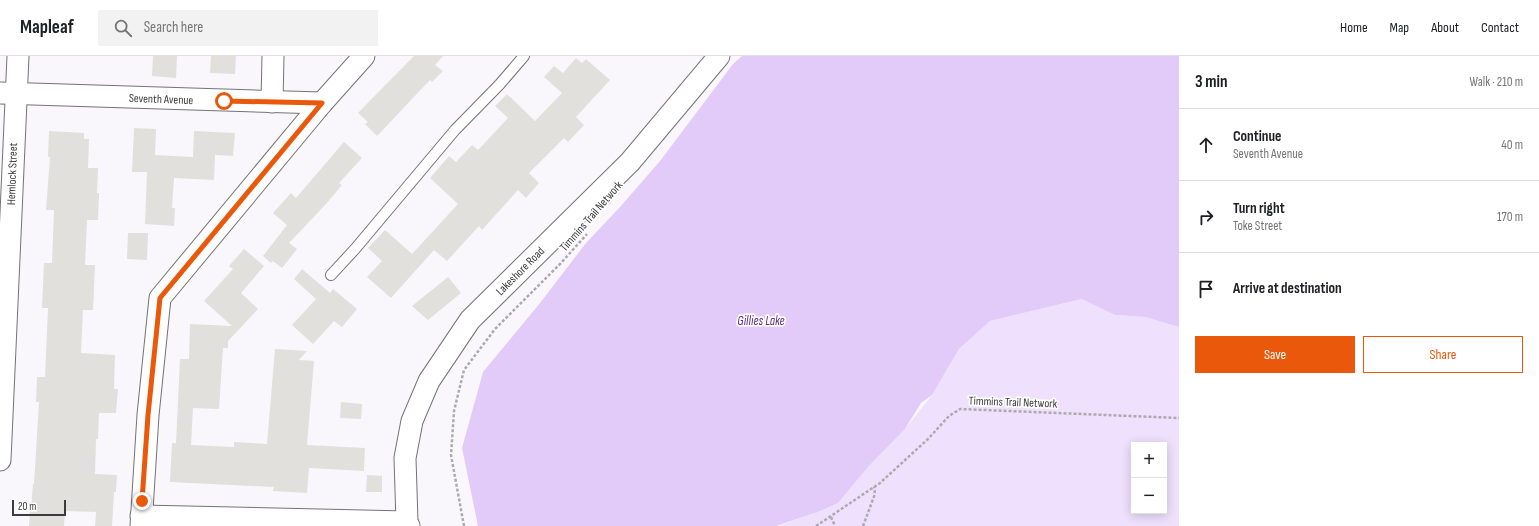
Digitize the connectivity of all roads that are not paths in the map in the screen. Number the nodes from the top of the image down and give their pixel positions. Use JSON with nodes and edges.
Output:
{"nodes":[{"id":1,"x":18,"y":56,"type":"edge"},
{"id":2,"x":273,"y":56,"type":"edge"},
{"id":3,"x":364,"y":56,"type":"edge"},
{"id":4,"x":524,"y":56,"type":"edge"},
{"id":5,"x":719,"y":56,"type":"edge"},
{"id":6,"x":8,"y":93,"type":"edge"},
{"id":7,"x":272,"y":102,"type":"junction"},
{"id":8,"x":322,"y":103,"type":"junction"},
{"id":9,"x":331,"y":275,"type":"dead end"},
{"id":10,"x":0,"y":460,"type":"edge"},
{"id":11,"x":141,"y":521,"type":"edge"},
{"id":12,"x":408,"y":524,"type":"edge"}],
"edges":[{"from":1,"to":6,"type":"street","name":"Hemlock Street"},
{"from":2,"to":7,"type":"street"},
{"from":3,"to":8,"type":"street"},
{"from":4,"to":9,"type":"lane"},
{"from":5,"to":12,"type":"street","name":"Lakeshore Road"},
{"from":6,"to":7,"type":"street","name":"Seventh Avenue"},
{"from":6,"to":10,"type":"street","name":"Hemlock Street"},
{"from":7,"to":8,"type":"street","name":"Seventh Avenue"},
{"from":8,"to":11,"type":"street"},
{"from":11,"to":12,"type":"street"}]}
